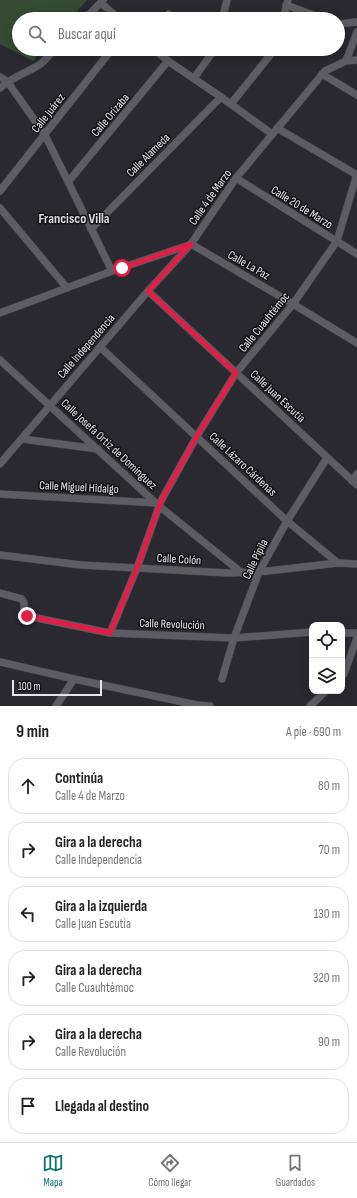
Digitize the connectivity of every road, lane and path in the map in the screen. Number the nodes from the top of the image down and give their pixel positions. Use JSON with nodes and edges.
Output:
{"nodes":[{"id":1,"x":227,"y":0,"type":"edge"},
{"id":2,"x":102,"y":1,"type":"edge"},
{"id":3,"x":287,"y":3,"type":"edge"},
{"id":4,"x":92,"y":12,"type":"edge"},
{"id":5,"x":113,"y":12,"type":"edge"},
{"id":6,"x":224,"y":12,"type":"edge"},
{"id":7,"x":308,"y":12,"type":"edge"},
{"id":8,"x":357,"y":22,"type":"edge"},
{"id":9,"x":345,"y":23,"type":"edge"},
{"id":10,"x":357,"y":32,"type":"edge"},
{"id":11,"x":49,"y":56,"type":"edge"},
{"id":12,"x":107,"y":56,"type":"edge"},
{"id":13,"x":162,"y":56,"type":"edge"},
{"id":14,"x":207,"y":56,"type":"edge"},
{"id":15,"x":269,"y":56,"type":"edge"},
{"id":16,"x":357,"y":60,"type":"edge"},
{"id":17,"x":346,"y":61,"type":"junction"},
{"id":18,"x":168,"y":62,"type":"junction"},
{"id":19,"x":322,"y":74,"type":"junction"},
{"id":20,"x":0,"y":77,"type":"edge"},
{"id":21,"x":194,"y":78,"type":"junction"},
{"id":22,"x":7,"y":81,"type":"junction"},
{"id":23,"x":0,"y":88,"type":"edge"},
{"id":24,"x":357,"y":95,"type":"edge"},
{"id":25,"x":221,"y":96,"type":"junction"},
{"id":26,"x":231,"y":104,"type":"junction"},
{"id":27,"x":275,"y":131,"type":"junction"},
{"id":28,"x":45,"y":135,"type":"junction"},
{"id":29,"x":357,"y":174,"type":"edge"},
{"id":30,"x":236,"y":178,"type":"junction"},
{"id":31,"x":68,"y":182,"type":"junction"},
{"id":32,"x":0,"y":191,"type":"edge"},
{"id":33,"x":0,"y":208,"type":"edge"},
{"id":34,"x":91,"y":229,"type":"junction"},
{"id":35,"x":337,"y":241,"type":"junction"},
{"id":36,"x":191,"y":244,"type":"junction"},
{"id":37,"x":357,"y":254,"type":"edge"},
{"id":38,"x":112,"y":271,"type":"junction"},
{"id":39,"x":67,"y":288,"type":"junction"},
{"id":40,"x":148,"y":291,"type":"junction"},
{"id":41,"x":293,"y":304,"type":"junction"},
{"id":42,"x":1,"y":310,"type":"edge"},
{"id":43,"x":357,"y":343,"type":"edge"},
{"id":44,"x":100,"y":347,"type":"junction"},
{"id":45,"x":1,"y":364,"type":"edge"},
{"id":46,"x":236,"y":373,"type":"junction"},
{"id":47,"x":51,"y":405,"type":"junction"},
{"id":48,"x":197,"y":436,"type":"junction"},
{"id":49,"x":22,"y":439,"type":"junction"},
{"id":50,"x":98,"y":449,"type":"junction"},
{"id":51,"x":327,"y":458,"type":"junction"},
{"id":52,"x":0,"y":464,"type":"edge"},
{"id":53,"x":357,"y":474,"type":"edge"},
{"id":54,"x":355,"y":483,"type":"edge"},
{"id":55,"x":0,"y":494,"type":"edge"},
{"id":56,"x":158,"y":504,"type":"junction"},
{"id":57,"x":287,"y":520,"type":"junction"},
{"id":58,"x":0,"y":555,"type":"edge"},
{"id":59,"x":338,"y":563,"type":"junction"},
{"id":60,"x":357,"y":564,"type":"edge"},
{"id":61,"x":137,"y":568,"type":"junction"},
{"id":62,"x":259,"y":572,"type":"junction"},
{"id":63,"x":242,"y":573,"type":"junction"},
{"id":64,"x":0,"y":593,"type":"edge"},
{"id":65,"x":309,"y":632,"type":"edge"},
{"id":66,"x":110,"y":633,"type":"junction"},
{"id":67,"x":345,"y":633,"type":"edge"},
{"id":68,"x":357,"y":633,"type":"edge"},
{"id":69,"x":234,"y":638,"type":"junction"},
{"id":70,"x":357,"y":638,"type":"edge"},
{"id":71,"x":0,"y":662,"type":"edge"},
{"id":72,"x":345,"y":671,"type":"edge"},
{"id":73,"x":222,"y":679,"type":"dead end"},
{"id":74,"x":74,"y":680,"type":"junction"},
{"id":75,"x":323,"y":694,"type":"edge"},
{"id":76,"x":56,"y":706,"type":"edge"},
{"id":77,"x":210,"y":706,"type":"edge"},
{"id":78,"x":310,"y":706,"type":"edge"}],
"edges":[{"from":1,"to":6,"type":"street"},
{"from":2,"to":4,"type":"street"},
{"from":2,"to":5,"type":"street"},
{"from":3,"to":7,"type":"street"},
{"from":8,"to":9,"type":"street"},
{"from":10,"to":17,"type":"street"},
{"from":11,"to":22,"type":"street"},
{"from":12,"to":28,"type":"street","name":"Calle Juárez"},
{"from":13,"to":18,"type":"street"},
{"from":14,"to":21,"type":"street"},
{"from":15,"to":26,"type":"street"},
{"from":16,"to":17,"type":"street","name":"Calle 4 de Marzo"},
{"from":17,"to":19,"type":"street","name":"Calle 4 de Marzo"},
{"from":18,"to":21,"type":"street"},
{"from":18,"to":31,"type":"street","name":"Calle Orizaba"},
{"from":19,"to":24,"type":"street"},
{"from":19,"to":27,"type":"street","name":"Calle 4 de Marzo"},
{"from":20,"to":22,"type":"street"},
{"from":21,"to":25,"type":"street"},
{"from":22,"to":23,"type":"street"},
{"from":22,"to":28,"type":"street"},
{"from":25,"to":26,"type":"street"},
{"from":25,"to":34,"type":"street","name":"Calle Alameda"},
{"from":26,"to":27,"type":"street"},
{"from":27,"to":29,"type":"street"},
{"from":27,"to":30,"type":"street","name":"Calle 4 de Marzo"},
{"from":28,"to":31,"type":"street"},
{"from":28,"to":32,"type":"street","name":"Calle Juárez"},
{"from":29,"to":35,"type":"street","name":"Calle Cuauhtémoc"},
{"from":30,"to":35,"type":"street","name":"Calle 20 de Marzo"},
{"from":30,"to":36,"type":"street","name":"Calle 4 de Marzo"},
{"from":31,"to":34,"type":"street"},
{"from":33,"to":39,"type":"street"},
{"from":34,"to":38,"type":"street"},
{"from":35,"to":37,"type":"street","name":"Calle 20 de Marzo"},
{"from":35,"to":41,"type":"street","name":"Calle Cuauhtémoc"},
{"from":36,"to":38,"type":"street"},
{"from":36,"to":40,"type":"street","name":"Calle Independencia"},
{"from":36,"to":41,"type":"street","name":"Calle La Paz"},
{"from":38,"to":39,"type":"street"},
{"from":39,"to":42,"type":"street"},
{"from":40,"to":44,"type":"street","name":"Calle Independencia"},
{"from":40,"to":46,"type":"street","name":"Calle Juan Escutia"},
{"from":41,"to":43,"type":"street","name":"Calle La Paz"},
{"from":41,"to":46,"type":"street","name":"Calle Cuauhtémoc"},
{"from":44,"to":47,"type":"street","name":"Calle Independencia"},
{"from":44,"to":48,"type":"street","name":"Calle Lázaro Cárdenas"},
{"from":45,"to":47,"type":"street","name":"Calle Josefa Ortiz de Domínguez"},
{"from":46,"to":48,"type":"street","name":"Calle Cuauhtémoc"},
{"from":46,"to":51,"type":"street","name":"Calle Juan Escutia"},
{"from":47,"to":49,"type":"street","name":"Calle Independencia"},
{"from":47,"to":50,"type":"street","name":"Calle Josefa Ortiz de Domínguez"},
{"from":48,"to":56,"type":"street","name":"Calle Cuauhtémoc"},
{"from":48,"to":57,"type":"street","name":"Calle Lázaro Cárdenas"},
{"from":49,"to":50,"type":"street"},
{"from":49,"to":52,"type":"street","name":"Calle Independencia"},
{"from":50,"to":56,"type":"street","name":"Calle Josefa Ortiz de Domínguez"},
{"from":51,"to":54,"type":"street","name":"Calle Juan Escutia"},
{"from":51,"to":57,"type":"street","name":"Calle Pípila"},
{"from":53,"to":54,"type":"street"},
{"from":55,"to":56,"type":"street","name":"Calle Miguel Hidalgo"},
{"from":56,"to":61,"type":"street","name":"Calle Cuauhtémoc"},
{"from":56,"to":63,"type":"street","name":"Calle Josefa Ortiz de Domínguez"},
{"from":57,"to":59,"type":"street","name":"Calle Lázaro Cárdenas"},
{"from":57,"to":62,"type":"street","name":"Calle Pípila"},
{"from":58,"to":61,"type":"street","name":"Calle Colón"},
{"from":59,"to":60,"type":"street","name":"Calle Colón"},
{"from":59,"to":62,"type":"street","name":"Calle Colón"},
{"from":61,"to":63,"type":"street","name":"Calle Colón"},
{"from":61,"to":66,"type":"street","name":"Calle Cuauhtémoc"},
{"from":62,"to":63,"type":"street","name":"Calle Colón"},
{"from":62,"to":69,"type":"street","name":"Calle Pípila"},
{"from":64,"to":66,"type":"street","name":"Calle Revolución"},
{"from":65,"to":69,"type":"street","name":"Calle Revolución"},
{"from":66,"to":69,"type":"street","name":"Calle Revolución"},
{"from":67,"to":68,"type":"street"},
{"from":69,"to":73,"type":"street","name":"Calle Pípila"},
{"from":70,"to":72,"type":"street"},
{"from":71,"to":74,"type":"street"},
{"from":74,"to":76,"type":"street"},
{"from":74,"to":77,"type":"street"},
{"from":75,"to":78,"type":"street"}]}
